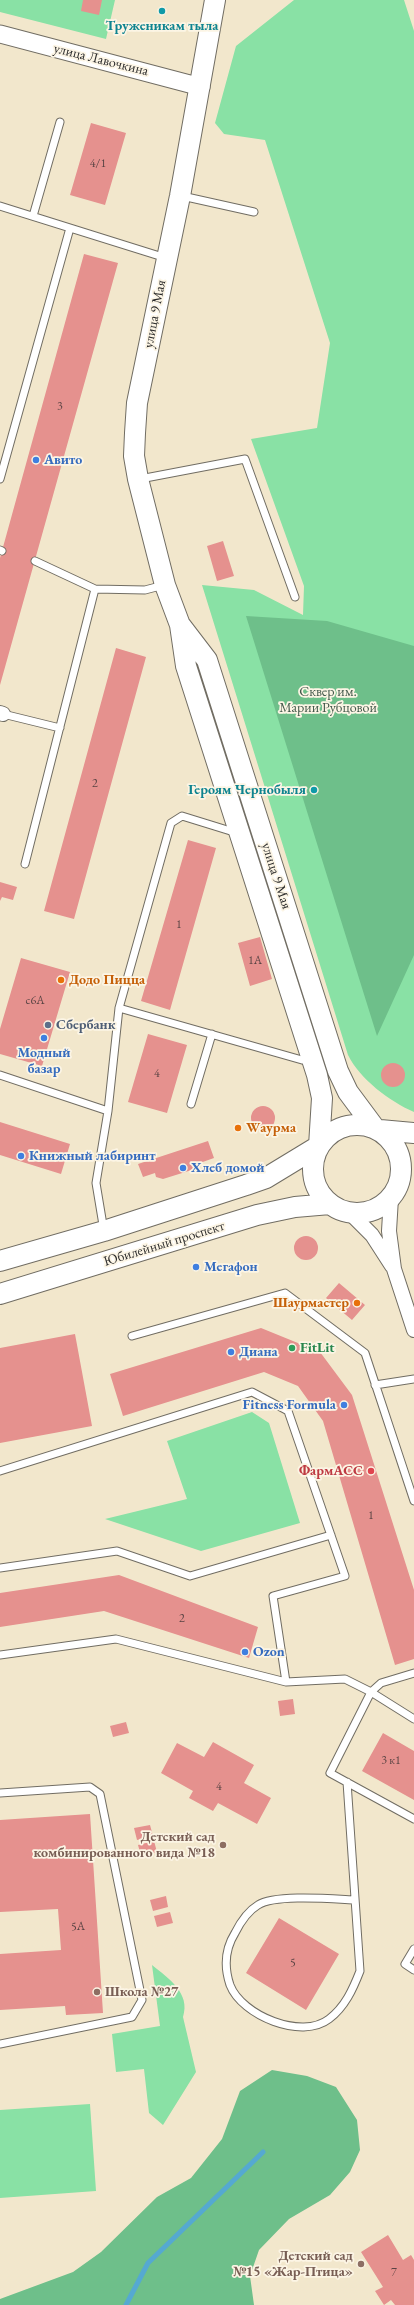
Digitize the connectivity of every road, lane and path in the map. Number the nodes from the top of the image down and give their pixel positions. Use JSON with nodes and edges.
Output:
{"nodes":[{"id":1,"x":215,"y":0,"type":"edge"},
{"id":2,"x":0,"y":34,"type":"edge"},
{"id":3,"x":201,"y":87,"type":"junction"},
{"id":4,"x":60,"y":122,"type":"dead end"},
{"id":5,"x":180,"y":196,"type":"junction"},
{"id":6,"x":0,"y":206,"type":"edge"},
{"id":7,"x":254,"y":212,"type":"dead end"},
{"id":8,"x":33,"y":216,"type":"junction"},
{"id":9,"x":70,"y":228,"type":"junction"},
{"id":10,"x":166,"y":258,"type":"junction"},
{"id":11,"x":0,"y":479,"type":"edge"},
{"id":12,"x":138,"y":479,"type":"junction"},
{"id":13,"x":35,"y":561,"type":"dead end"},
{"id":14,"x":165,"y":585,"type":"junction"},
{"id":15,"x":95,"y":588,"type":"junction"},
{"id":16,"x":295,"y":597,"type":"dead end"},
{"id":17,"x":180,"y":625,"type":"junction"},
{"id":18,"x":2,"y":713,"type":"edge"},
{"id":19,"x":60,"y":728,"type":"junction"},
{"id":20,"x":240,"y":833,"type":"junction"},
{"id":21,"x":25,"y":864,"type":"dead end"},
{"id":22,"x":119,"y":1008,"type":"junction"},
{"id":23,"x":212,"y":1034,"type":"junction"},
{"id":24,"x":302,"y":1060,"type":"dead end"},
{"id":25,"x":0,"y":1076,"type":"edge"},
{"id":26,"x":191,"y":1104,"type":"dead end"},
{"id":27,"x":108,"y":1111,"type":"junction"},
{"id":28,"x":377,"y":1129,"type":"junction"},
{"id":29,"x":414,"y":1133,"type":"edge"},
{"id":30,"x":318,"y":1146,"type":"junction"},
{"id":31,"x":401,"y":1189,"type":"edge"},
{"id":32,"x":330,"y":1204,"type":"junction"},
{"id":33,"x":350,"y":1213,"type":"junction"},
{"id":34,"x":104,"y":1231,"type":"junction"},
{"id":35,"x":0,"y":1261,"type":"edge"},
{"id":36,"x":394,"y":1270,"type":"junction"},
{"id":37,"x":0,"y":1294,"type":"edge"},
{"id":38,"x":412,"y":1316,"type":"edge"},
{"id":39,"x":414,"y":1330,"type":"edge"},
{"id":40,"x":132,"y":1336,"type":"dead end"},
{"id":41,"x":414,"y":1379,"type":"edge"},
{"id":42,"x":375,"y":1385,"type":"junction"},
{"id":43,"x":0,"y":1471,"type":"edge"},
{"id":44,"x":414,"y":1501,"type":"edge"},
{"id":45,"x":331,"y":1535,"type":"junction"},
{"id":46,"x":0,"y":1568,"type":"edge"},
{"id":47,"x":0,"y":1655,"type":"edge"},
{"id":48,"x":414,"y":1673,"type":"edge"},
{"id":49,"x":286,"y":1682,"type":"junction"},
{"id":50,"x":371,"y":1692,"type":"junction"},
{"id":51,"x":414,"y":1719,"type":"edge"},
{"id":52,"x":347,"y":1782,"type":"junction"},
{"id":53,"x":0,"y":1793,"type":"edge"},
{"id":54,"x":414,"y":1819,"type":"edge"},
{"id":55,"x":355,"y":1900,"type":"junction"},
{"id":56,"x":414,"y":1949,"type":"edge"},
{"id":57,"x":414,"y":1970,"type":"edge"},
{"id":58,"x":0,"y":2044,"type":"edge"}],
"edges":[{"from":1,"to":3,"type":"main road","name":"улица 9 Мая"},
{"from":2,"to":3,"type":"street","name":"улица Лавочкина"},
{"from":3,"to":5,"type":"main road","name":"улица 9 Мая"},
{"from":4,"to":8,"type":"lane"},
{"from":5,"to":7,"type":"lane"},
{"from":5,"to":10,"type":"main road","name":"улица 9 Мая"},
{"from":6,"to":8,"type":"lane"},
{"from":8,"to":9,"type":"lane"},
{"from":9,"to":10,"type":"lane"},
{"from":9,"to":11,"type":"lane"},
{"from":10,"to":12,"type":"main road","name":"улица 9 Мая"},
{"from":12,"to":14,"type":"main road","name":"улица 9 Мая"},
{"from":12,"to":16,"type":"lane"},
{"from":13,"to":15,"type":"lane"},
{"from":14,"to":15,"type":"lane"},
{"from":14,"to":17,"type":"main road","name":"улица 9 Мая"},
{"from":15,"to":19,"type":"lane"},
{"from":17,"to":20,"type":"main road","name":"улица 9 Мая"},
{"from":17,"to":28,"type":"main road","name":"улица 9 Мая"},
{"from":18,"to":19,"type":"lane"},
{"from":19,"to":21,"type":"lane"},
{"from":20,"to":22,"type":"lane"},
{"from":20,"to":30,"type":"main road","name":"улица 9 Мая"},
{"from":22,"to":23,"type":"lane"},
{"from":22,"to":27,"type":"lane"},
{"from":23,"to":24,"type":"lane"},
{"from":23,"to":26,"type":"lane"},
{"from":25,"to":27,"type":"lane"},
{"from":27,"to":34,"type":"lane"},
{"from":28,"to":29,"type":"main road"},
{"from":28,"to":30,"type":"main road"},
{"from":28,"to":31,"type":"main road"},
{"from":30,"to":32,"type":"main road","name":"Юбилейный проспект"},
{"from":30,"to":34,"type":"main road"},
{"from":31,"to":33,"type":"main road","name":"Юбилейный проспект"},
{"from":31,"to":36,"type":"street"},
{"from":32,"to":33,"type":"main road","name":"Юбилейный проспект"},
{"from":32,"to":37,"type":"main road","name":"Юбилейный проспект"},
{"from":33,"to":36,"type":"street"},
{"from":34,"to":35,"type":"main road"},
{"from":36,"to":38,"type":"street"},
{"from":38,"to":39,"type":"street"},
{"from":40,"to":42,"type":"lane"},
{"from":41,"to":42,"type":"lane"},
{"from":42,"to":44,"type":"lane"},
{"from":43,"to":45,"type":"lane"},
{"from":45,"to":46,"type":"lane"},
{"from":45,"to":49,"type":"lane"},
{"from":47,"to":49,"type":"lane"},
{"from":48,"to":50,"type":"lane"},
{"from":49,"to":50,"type":"lane"},
{"from":50,"to":51,"type":"lane"},
{"from":50,"to":52,"type":"lane"},
{"from":52,"to":54,"type":"lane"},
{"from":52,"to":55,"type":"lane"},
{"from":53,"to":58,"type":"lane"},
{"from":55,"to":55,"type":"lane"},
{"from":56,"to":57,"type":"lane"}]}
